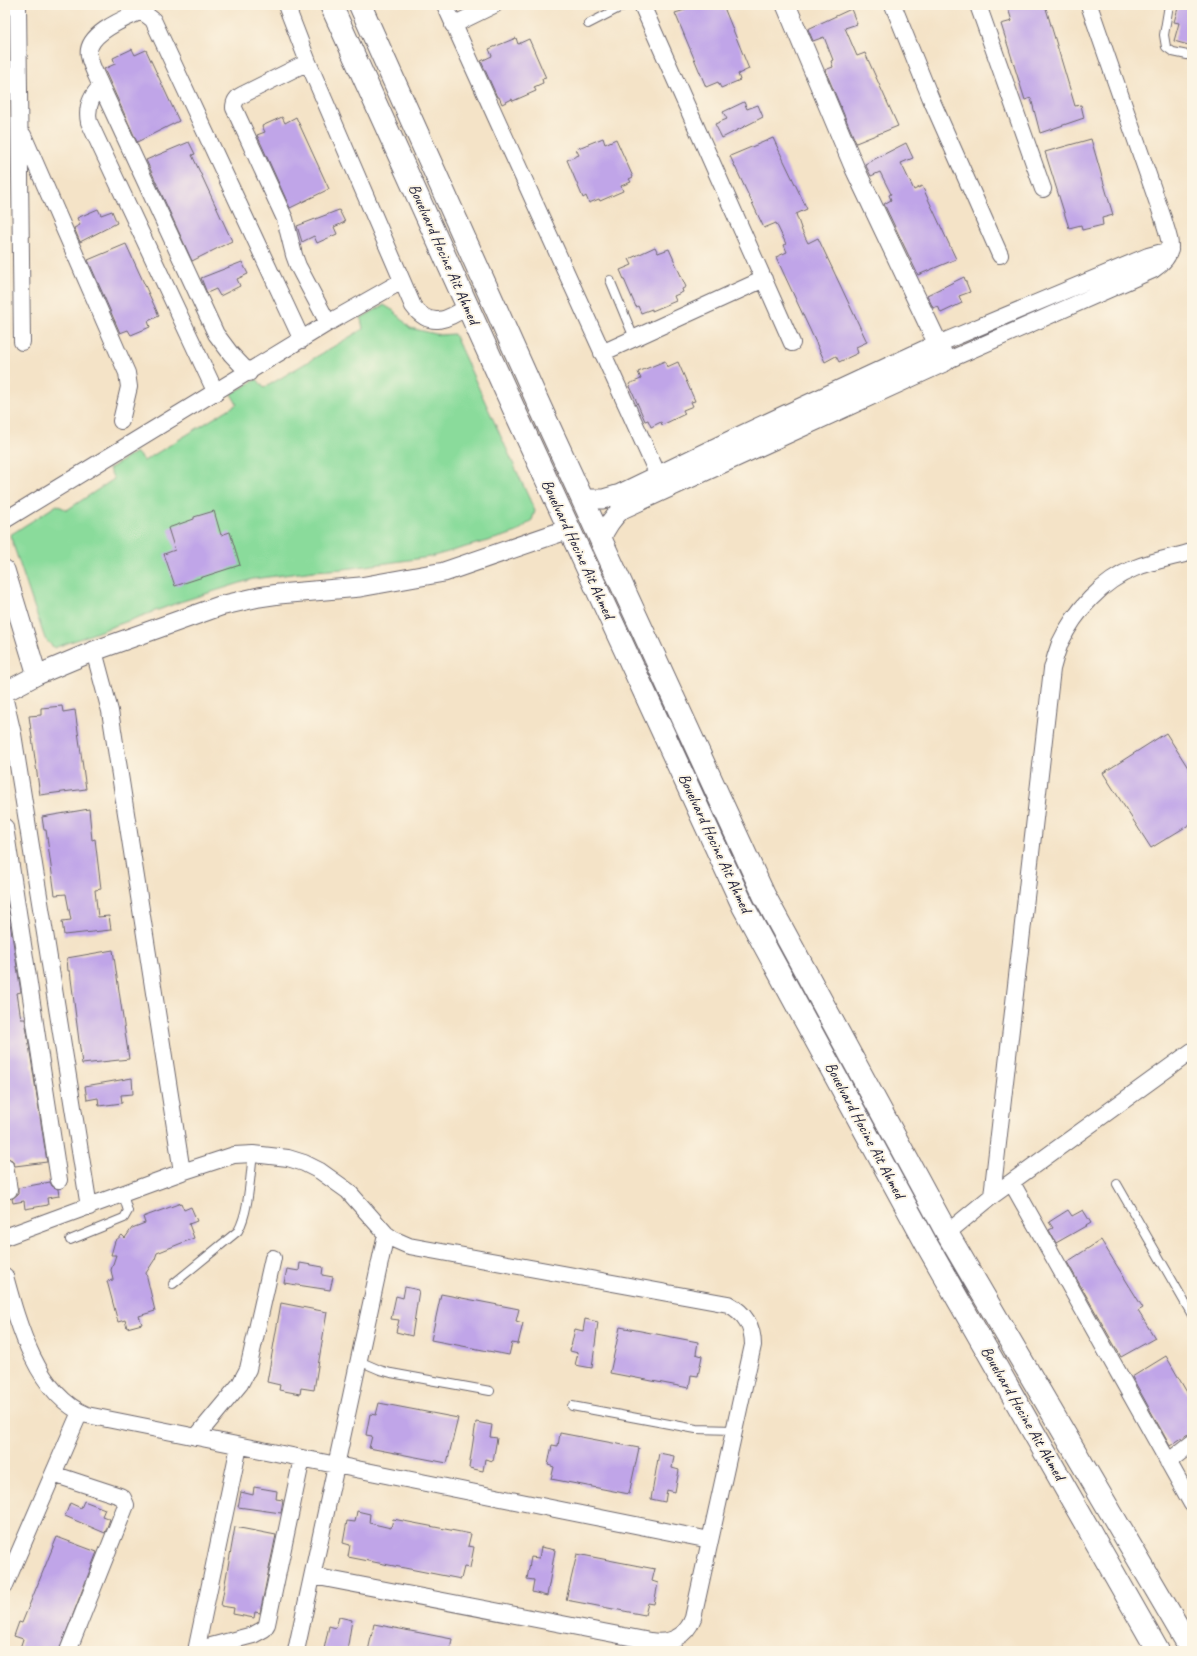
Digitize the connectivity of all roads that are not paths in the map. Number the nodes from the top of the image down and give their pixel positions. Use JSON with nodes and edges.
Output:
{"nodes":[{"id":1,"x":18,"y":5,"type":"edge"},
{"id":2,"x":286,"y":5,"type":"edge"},
{"id":3,"x":331,"y":5,"type":"edge"},
{"id":4,"x":360,"y":5,"type":"edge"},
{"id":5,"x":445,"y":5,"type":"edge"},
{"id":6,"x":494,"y":5,"type":"edge"},
{"id":7,"x":625,"y":5,"type":"edge"},
{"id":8,"x":642,"y":5,"type":"edge"},
{"id":9,"x":786,"y":5,"type":"edge"},
{"id":10,"x":893,"y":5,"type":"edge"},
{"id":11,"x":978,"y":5,"type":"edge"},
{"id":12,"x":1089,"y":5,"type":"edge"},
{"id":13,"x":1169,"y":5,"type":"edge"},
{"id":14,"x":588,"y":24,"type":"dead end"},
{"id":15,"x":453,"y":25,"type":"junction"},
{"id":16,"x":1192,"y":56,"type":"edge"},
{"id":17,"x":308,"y":62,"type":"junction"},
{"id":18,"x":101,"y":86,"type":"junction"},
{"id":19,"x":20,"y":128,"type":"junction"},
{"id":20,"x":1043,"y":189,"type":"dead end"},
{"id":21,"x":1000,"y":255,"type":"dead end"},
{"id":22,"x":764,"y":279,"type":"junction"},
{"id":23,"x":610,"y":280,"type":"dead end"},
{"id":24,"x":402,"y":281,"type":"junction"},
{"id":25,"x":468,"y":306,"type":"junction"},
{"id":26,"x":328,"y":323,"type":"junction"},
{"id":27,"x":634,"y":338,"type":"junction"},
{"id":28,"x":302,"y":340,"type":"junction"},
{"id":29,"x":22,"y":342,"type":"dead end"},
{"id":30,"x":792,"y":343,"type":"dead end"},
{"id":31,"x":942,"y":352,"type":"junction"},
{"id":32,"x":602,"y":353,"type":"junction"},
{"id":33,"x":249,"y":373,"type":"junction"},
{"id":34,"x":216,"y":393,"type":"junction"},
{"id":35,"x":121,"y":421,"type":"dead end"},
{"id":36,"x":661,"y":483,"type":"junction"},
{"id":37,"x":582,"y":499,"type":"junction"},
{"id":38,"x":5,"y":520,"type":"edge"},
{"id":39,"x":569,"y":529,"type":"junction"},
{"id":40,"x":601,"y":539,"type":"junction"},
{"id":41,"x":1192,"y":552,"type":"edge"},
{"id":42,"x":5,"y":570,"type":"edge"},
{"id":43,"x":94,"y":651,"type":"junction"},
{"id":44,"x":37,"y":675,"type":"junction"},
{"id":45,"x":6,"y":690,"type":"edge"},
{"id":46,"x":5,"y":827,"type":"edge"},
{"id":47,"x":1192,"y":1051,"type":"edge"},
{"id":48,"x":253,"y":1154,"type":"junction"},
{"id":49,"x":5,"y":1166,"type":"edge"},
{"id":50,"x":182,"y":1172,"type":"junction"},
{"id":51,"x":59,"y":1180,"type":"dead end"},
{"id":52,"x":1012,"y":1183,"type":"junction"},
{"id":53,"x":1117,"y":1184,"type":"dead end"},
{"id":54,"x":9,"y":1190,"type":"dead end"},
{"id":55,"x":122,"y":1195,"type":"junction"},
{"id":56,"x":992,"y":1196,"type":"junction"},
{"id":57,"x":89,"y":1207,"type":"junction"},
{"id":58,"x":947,"y":1233,"type":"junction"},
{"id":59,"x":386,"y":1234,"type":"junction"},
{"id":60,"x":5,"y":1237,"type":"edge"},
{"id":61,"x":70,"y":1240,"type":"dead end"},
{"id":62,"x":272,"y":1258,"type":"dead end"},
{"id":63,"x":5,"y":1276,"type":"edge"},
{"id":64,"x":172,"y":1284,"type":"dead end"},
{"id":65,"x":1192,"y":1316,"type":"edge"},
{"id":66,"x":359,"y":1361,"type":"junction"},
{"id":67,"x":490,"y":1391,"type":"dead end"},
{"id":68,"x":572,"y":1406,"type":"dead end"},
{"id":69,"x":80,"y":1412,"type":"junction"},
{"id":70,"x":734,"y":1430,"type":"junction"},
{"id":71,"x":196,"y":1437,"type":"junction"},
{"id":72,"x":1192,"y":1444,"type":"edge"},
{"id":73,"x":239,"y":1446,"type":"junction"},
{"id":74,"x":302,"y":1458,"type":"junction"},
{"id":75,"x":1168,"y":1462,"type":"junction"},
{"id":76,"x":336,"y":1465,"type":"junction"},
{"id":77,"x":53,"y":1474,"type":"junction"},
{"id":78,"x":1192,"y":1504,"type":"edge"},
{"id":79,"x":710,"y":1540,"type":"junction"},
{"id":80,"x":313,"y":1576,"type":"junction"},
{"id":81,"x":5,"y":1585,"type":"edge"},
{"id":82,"x":196,"y":1650,"type":"edge"},
{"id":83,"x":68,"y":1651,"type":"edge"},
{"id":84,"x":296,"y":1651,"type":"edge"},
{"id":85,"x":1158,"y":1651,"type":"edge"},
{"id":86,"x":1192,"y":1651,"type":"edge"}],
"edges":[{"from":1,"to":19,"type":"street"},
{"from":2,"to":17,"type":"street"},
{"from":3,"to":25,"type":"main road","name":"Bouelvard Hocine Ait Ahmed"},
{"from":4,"to":37,"type":"main road"},
{"from":5,"to":15,"type":"street"},
{"from":6,"to":15,"type":"street"},
{"from":7,"to":14,"type":"lane"},
{"from":8,"to":22,"type":"street"},
{"from":9,"to":31,"type":"street"},
{"from":10,"to":21,"type":"street"},
{"from":11,"to":20,"type":"street"},
{"from":12,"to":31,"type":"street"},
{"from":13,"to":16,"type":"lane"},
{"from":15,"to":32,"type":"street"},
{"from":17,"to":24,"type":"street"},
{"from":17,"to":26,"type":"street"},
{"from":18,"to":28,"type":"street"},
{"from":18,"to":33,"type":"street"},
{"from":18,"to":34,"type":"street"},
{"from":19,"to":29,"type":"street"},
{"from":19,"to":35,"type":"street"},
{"from":22,"to":27,"type":"street"},
{"from":22,"to":30,"type":"street"},
{"from":23,"to":27,"type":"lane"},
{"from":24,"to":25,"type":"street"},
{"from":24,"to":26,"type":"street"},
{"from":25,"to":39,"type":"main road","name":"Bouelvard Hocine Ait Ahmed"},
{"from":26,"to":28,"type":"street"},
{"from":27,"to":32,"type":"street"},
{"from":28,"to":33,"type":"street"},
{"from":31,"to":36,"type":"street"},
{"from":32,"to":36,"type":"street"},
{"from":33,"to":34,"type":"street"},
{"from":34,"to":38,"type":"street"},
{"from":36,"to":37,"type":"street"},
{"from":36,"to":40,"type":"street"},
{"from":37,"to":40,"type":"main road"},
{"from":39,"to":43,"type":"street"},
{"from":39,"to":85,"type":"main road","name":"Bouelvard Hocine Ait Ahmed"},
{"from":40,"to":58,"type":"main road"},
{"from":41,"to":56,"type":"street"},
{"from":42,"to":44,"type":"street"},
{"from":43,"to":44,"type":"street"},
{"from":43,"to":50,"type":"street"},
{"from":44,"to":45,"type":"street"},
{"from":45,"to":57,"type":"street"},
{"from":46,"to":51,"type":"street"},
{"from":47,"to":52,"type":"street"},
{"from":48,"to":50,"type":"street"},
{"from":48,"to":59,"type":"street"},
{"from":48,"to":64,"type":"lane"},
{"from":49,"to":54,"type":"street"},
{"from":50,"to":55,"type":"street"},
{"from":52,"to":56,"type":"street"},
{"from":52,"to":75,"type":"street"},
{"from":53,"to":65,"type":"lane"},
{"from":55,"to":57,"type":"street"},
{"from":55,"to":61,"type":"lane"},
{"from":56,"to":58,"type":"street"},
{"from":57,"to":60,"type":"street"},
{"from":58,"to":86,"type":"main road"},
{"from":59,"to":66,"type":"street"},
{"from":59,"to":70,"type":"street"},
{"from":62,"to":71,"type":"street"},
{"from":63,"to":69,"type":"street"},
{"from":66,"to":67,"type":"lane"},
{"from":66,"to":76,"type":"street"},
{"from":68,"to":70,"type":"lane"},
{"from":69,"to":71,"type":"street"},
{"from":69,"to":77,"type":"street"},
{"from":70,"to":79,"type":"street"},
{"from":71,"to":73,"type":"street"},
{"from":72,"to":75,"type":"street"},
{"from":73,"to":74,"type":"street"},
{"from":73,"to":82,"type":"street"},
{"from":74,"to":76,"type":"street"},
{"from":74,"to":82,"type":"street"},
{"from":75,"to":78,"type":"street"},
{"from":76,"to":79,"type":"street"},
{"from":76,"to":80,"type":"street"},
{"from":77,"to":81,"type":"street"},
{"from":77,"to":83,"type":"street"},
{"from":79,"to":80,"type":"street"},
{"from":80,"to":84,"type":"street"}]}
